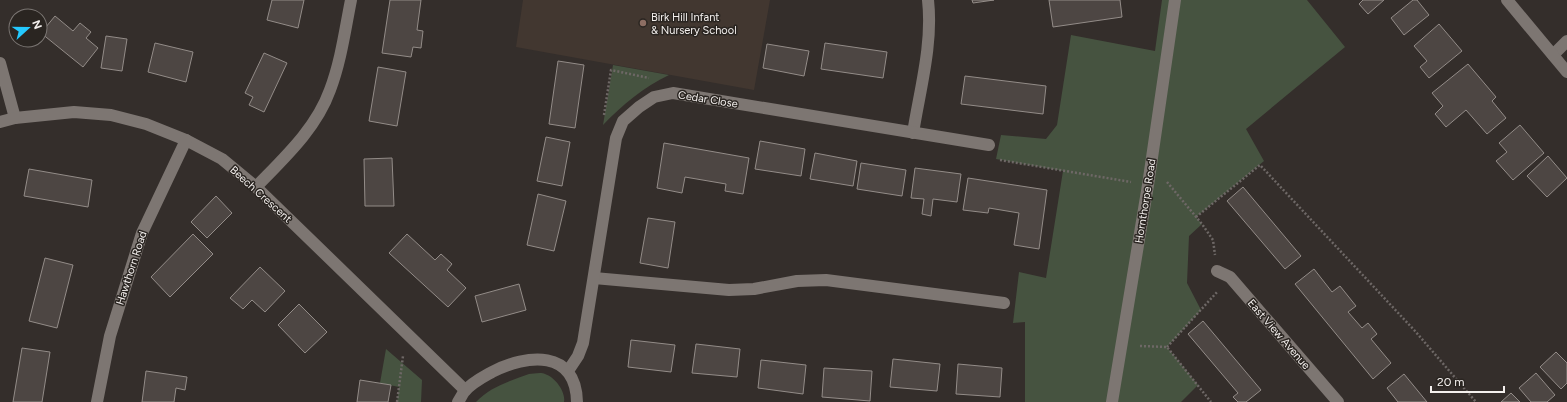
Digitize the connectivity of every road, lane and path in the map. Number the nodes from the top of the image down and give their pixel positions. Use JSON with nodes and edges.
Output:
{"nodes":[{"id":1,"x":351,"y":0,"type":"edge"},
{"id":2,"x":928,"y":0,"type":"edge"},
{"id":3,"x":1175,"y":0,"type":"edge"},
{"id":4,"x":1507,"y":0,"type":"edge"},
{"id":5,"x":1567,"y":41,"type":"edge"},
{"id":6,"x":1553,"y":55,"type":"junction"},
{"id":7,"x":0,"y":63,"type":"edge"},
{"id":8,"x":1567,"y":72,"type":"edge"},
{"id":9,"x":15,"y":118,"type":"junction"},
{"id":10,"x":0,"y":122,"type":"edge"},
{"id":11,"x":913,"y":133,"type":"junction"},
{"id":12,"x":186,"y":140,"type":"junction"},
{"id":13,"x":989,"y":145,"type":"joint"},
{"id":14,"x":1151,"y":163,"type":"junction"},
{"id":15,"x":1148,"y":185,"type":"junction"},
{"id":16,"x":256,"y":187,"type":"junction"},
{"id":17,"x":1196,"y":217,"type":"junction"},
{"id":18,"x":1216,"y":271,"type":"joint"},
{"id":19,"x":1230,"y":277,"type":"junction"},
{"id":20,"x":594,"y":278,"type":"junction"},
{"id":21,"x":1004,"y":303,"type":"dead end"},
{"id":22,"x":406,"y":333,"type":"junction"},
{"id":23,"x":1122,"y":345,"type":"junction"},
{"id":24,"x":1167,"y":347,"type":"junction"},
{"id":25,"x":568,"y":371,"type":"junction"},
{"id":26,"x":465,"y":390,"type":"junction"},
{"id":27,"x":97,"y":402,"type":"edge"},
{"id":28,"x":397,"y":402,"type":"edge"},
{"id":29,"x":458,"y":402,"type":"edge"},
{"id":30,"x":577,"y":402,"type":"edge"},
{"id":31,"x":1112,"y":402,"type":"edge"},
{"id":32,"x":1211,"y":402,"type":"edge"},
{"id":33,"x":1338,"y":402,"type":"edge"},
{"id":34,"x":1476,"y":402,"type":"edge"}],
"edges":[{"from":1,"to":16,"type":"street"},
{"from":2,"to":11,"type":"street"},
{"from":3,"to":14,"type":"street","name":"Hornthorpe Road"},
{"from":4,"to":6,"type":"street"},
{"from":5,"to":6,"type":"street"},
{"from":6,"to":8,"type":"street"},
{"from":7,"to":9,"type":"street"},
{"from":9,"to":10,"type":"street","name":"Beech Crescent"},
{"from":9,"to":12,"type":"street","name":"Beech Crescent"},
{"from":11,"to":13,"type":"street","name":"Cedar Close"},
{"from":11,"to":20,"type":"street","name":"Cedar Close"},
{"from":12,"to":16,"type":"street","name":"Beech Crescent"},
{"from":12,"to":27,"type":"street","name":"Hawthorn Road"},
{"from":13,"to":15,"type":"path"},
{"from":14,"to":15,"type":"street","name":"Hornthorpe Road"},
{"from":14,"to":17,"type":"path"},
{"from":15,"to":23,"type":"street","name":"Hornthorpe Road"},
{"from":16,"to":22,"type":"street","name":"Beech Crescent"},
{"from":17,"to":18,"type":"path"},
{"from":17,"to":34,"type":"path"},
{"from":18,"to":19,"type":"street","name":"East View Avenue"},
{"from":19,"to":24,"type":"path"},
{"from":19,"to":33,"type":"street","name":"East View Avenue"},
{"from":20,"to":21,"type":"street"},
{"from":20,"to":25,"type":"street","name":"Cedar Close"},
{"from":22,"to":26,"type":"street","name":"Beech Crescent"},
{"from":22,"to":28,"type":"path"},
{"from":23,"to":24,"type":"path"},
{"from":23,"to":31,"type":"street","name":"Hornthorpe Road"},
{"from":24,"to":32,"type":"path"},
{"from":25,"to":26,"type":"street"},
{"from":25,"to":30,"type":"street"},
{"from":26,"to":29,"type":"street"}]}
